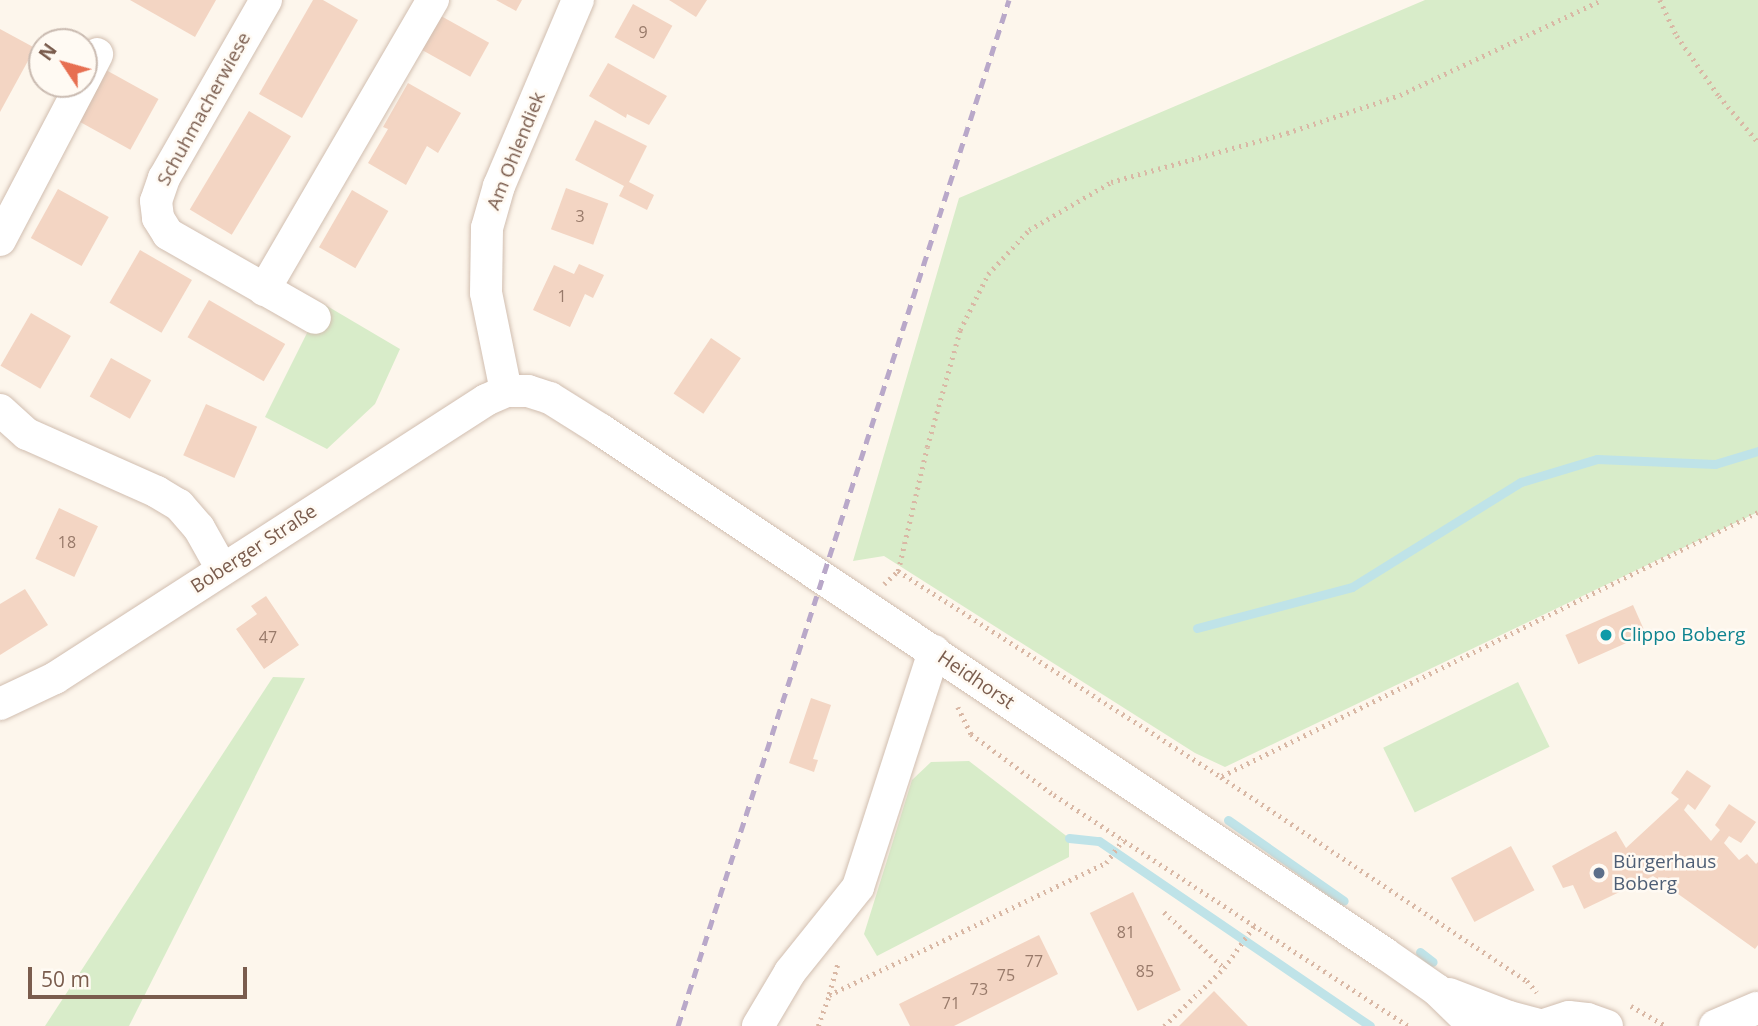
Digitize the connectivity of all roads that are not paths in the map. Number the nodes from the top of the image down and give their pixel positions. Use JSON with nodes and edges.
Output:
{"nodes":[{"id":1,"x":266,"y":0,"type":"edge"},
{"id":2,"x":433,"y":0,"type":"edge"},
{"id":3,"x":578,"y":0,"type":"edge"},
{"id":4,"x":75,"y":98,"type":"edge"},
{"id":5,"x":0,"y":240,"type":"edge"},
{"id":6,"x":264,"y":290,"type":"junction"},
{"id":7,"x":315,"y":318,"type":"dead end"},
{"id":8,"x":506,"y":391,"type":"junction"},
{"id":9,"x":0,"y":410,"type":"edge"},
{"id":10,"x":222,"y":569,"type":"junction"},
{"id":11,"x":934,"y":651,"type":"junction"},
{"id":12,"x":0,"y":704,"type":"edge"},
{"id":13,"x":1437,"y":990,"type":"junction"},
{"id":14,"x":1752,"y":1014,"type":"edge"},
{"id":15,"x":758,"y":1026,"type":"edge"},
{"id":16,"x":1474,"y":1026,"type":"edge"},
{"id":17,"x":1541,"y":1026,"type":"edge"},
{"id":18,"x":1607,"y":1026,"type":"edge"},
{"id":19,"x":1715,"y":1026,"type":"edge"}],
"edges":[{"from":1,"to":6,"type":"street","name":"Schuhmacherwiese"},
{"from":2,"to":6,"type":"street"},
{"from":3,"to":8,"type":"street","name":"Am Ohlendiek"},
{"from":4,"to":5,"type":"street"},
{"from":6,"to":7,"type":"street","name":"Schuhmacherwiese"},
{"from":8,"to":10,"type":"street","name":"Boberger Straße"},
{"from":8,"to":11,"type":"street","name":"Heidhorst"},
{"from":9,"to":10,"type":"street"},
{"from":10,"to":12,"type":"street","name":"Boberger Straße"},
{"from":11,"to":13,"type":"street","name":"Heidhorst"},
{"from":11,"to":15,"type":"street"},
{"from":13,"to":16,"type":"street","name":"Heidhorst"},
{"from":13,"to":17,"type":"street","name":"Heidhorst"},
{"from":14,"to":19,"type":"street"},
{"from":17,"to":18,"type":"street","name":"Heidhorst"}]}
